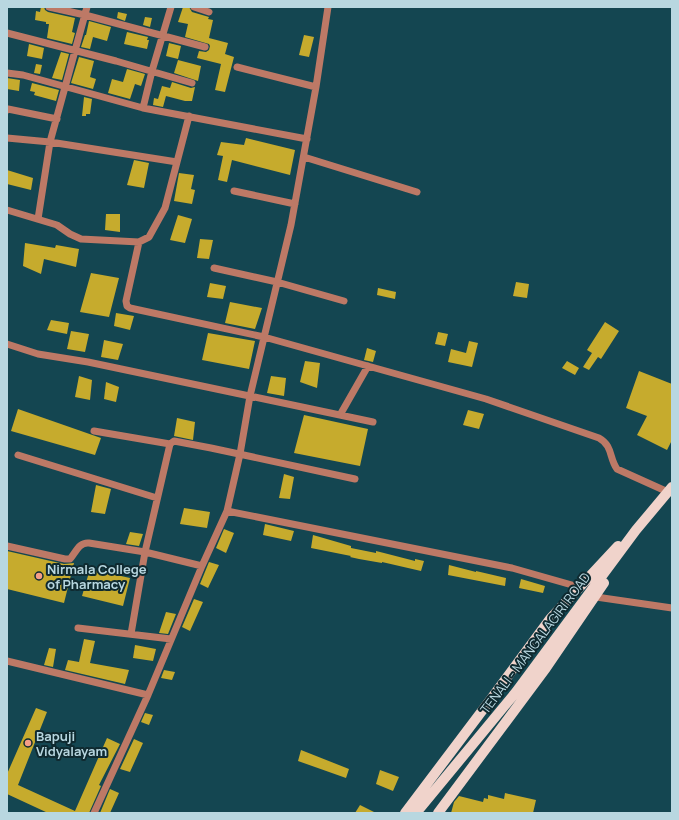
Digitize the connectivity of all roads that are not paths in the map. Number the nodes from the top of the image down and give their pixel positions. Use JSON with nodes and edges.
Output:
{"nodes":[{"id":1,"x":49,"y":7,"type":"edge"},
{"id":2,"x":87,"y":7,"type":"edge"},
{"id":3,"x":171,"y":7,"type":"edge"},
{"id":4,"x":194,"y":7,"type":"edge"},
{"id":5,"x":328,"y":7,"type":"edge"},
{"id":6,"x":210,"y":12,"type":"dead end"},
{"id":7,"x":85,"y":15,"type":"junction"},
{"id":8,"x":7,"y":33,"type":"edge"},
{"id":9,"x":163,"y":36,"type":"junction"},
{"id":10,"x":205,"y":48,"type":"dead end"},
{"id":11,"x":76,"y":51,"type":"junction"},
{"id":12,"x":237,"y":67,"type":"dead end"},
{"id":13,"x":152,"y":71,"type":"junction"},
{"id":14,"x":7,"y":73,"type":"edge"},
{"id":15,"x":192,"y":83,"type":"dead end"},
{"id":16,"x":65,"y":87,"type":"junction"},
{"id":17,"x":316,"y":87,"type":"junction"},
{"id":18,"x":143,"y":108,"type":"junction"},
{"id":19,"x":7,"y":110,"type":"edge"},
{"id":20,"x":189,"y":116,"type":"junction"},
{"id":21,"x":57,"y":119,"type":"junction"},
{"id":22,"x":7,"y":138,"type":"edge"},
{"id":23,"x":307,"y":139,"type":"junction"},
{"id":24,"x":50,"y":142,"type":"junction"},
{"id":25,"x":304,"y":157,"type":"junction"},
{"id":26,"x":177,"y":162,"type":"junction"},
{"id":27,"x":234,"y":191,"type":"dead end"},
{"id":28,"x":417,"y":192,"type":"dead end"},
{"id":29,"x":295,"y":204,"type":"junction"},
{"id":30,"x":7,"y":210,"type":"edge"},
{"id":31,"x":38,"y":219,"type":"junction"},
{"id":32,"x":139,"y":242,"type":"junction"},
{"id":33,"x":214,"y":268,"type":"dead end"},
{"id":34,"x":277,"y":282,"type":"junction"},
{"id":35,"x":344,"y":301,"type":"dead end"},
{"id":36,"x":264,"y":337,"type":"junction"},
{"id":37,"x":7,"y":344,"type":"edge"},
{"id":38,"x":368,"y":366,"type":"junction"},
{"id":39,"x":250,"y":396,"type":"junction"},
{"id":40,"x":340,"y":415,"type":"junction"},
{"id":41,"x":373,"y":422,"type":"dead end"},
{"id":42,"x":94,"y":431,"type":"dead end"},
{"id":43,"x":170,"y":444,"type":"junction"},
{"id":44,"x":240,"y":454,"type":"junction"},
{"id":45,"x":18,"y":455,"type":"dead end"},
{"id":46,"x":355,"y":479,"type":"dead end"},
{"id":47,"x":670,"y":490,"type":"edge"},
{"id":48,"x":157,"y":498,"type":"junction"},
{"id":49,"x":227,"y":511,"type":"junction"},
{"id":50,"x":650,"y":514,"type":"junction"},
{"id":51,"x":7,"y":546,"type":"edge"},
{"id":52,"x":145,"y":552,"type":"junction"},
{"id":53,"x":202,"y":566,"type":"junction"},
{"id":54,"x":579,"y":587,"type":"junction"},
{"id":55,"x":596,"y":597,"type":"junction"},
{"id":56,"x":672,"y":608,"type":"edge"},
{"id":57,"x":78,"y":628,"type":"dead end"},
{"id":58,"x":131,"y":634,"type":"junction"},
{"id":59,"x":171,"y":639,"type":"junction"},
{"id":60,"x":7,"y":661,"type":"edge"},
{"id":61,"x":148,"y":695,"type":"junction"},
{"id":62,"x":94,"y":813,"type":"edge"},
{"id":63,"x":405,"y":813,"type":"edge"},
{"id":64,"x":416,"y":813,"type":"edge"},
{"id":65,"x":438,"y":813,"type":"edge"}],
"edges":[{"from":1,"to":7,"type":"street"},
{"from":2,"to":7,"type":"street"},
{"from":3,"to":9,"type":"street"},
{"from":4,"to":6,"type":"street"},
{"from":5,"to":17,"type":"street"},
{"from":7,"to":9,"type":"street"},
{"from":7,"to":11,"type":"street"},
{"from":8,"to":11,"type":"street"},
{"from":9,"to":10,"type":"street"},
{"from":9,"to":13,"type":"street"},
{"from":11,"to":13,"type":"street"},
{"from":11,"to":16,"type":"street"},
{"from":12,"to":17,"type":"street"},
{"from":13,"to":15,"type":"street"},
{"from":13,"to":18,"type":"street"},
{"from":14,"to":16,"type":"street"},
{"from":16,"to":18,"type":"street"},
{"from":16,"to":21,"type":"street"},
{"from":17,"to":23,"type":"street"},
{"from":18,"to":20,"type":"street"},
{"from":19,"to":21,"type":"street"},
{"from":20,"to":23,"type":"street"},
{"from":20,"to":26,"type":"street"},
{"from":21,"to":24,"type":"street"},
{"from":22,"to":24,"type":"street"},
{"from":23,"to":25,"type":"street"},
{"from":24,"to":26,"type":"street"},
{"from":24,"to":31,"type":"street"},
{"from":25,"to":28,"type":"street"},
{"from":25,"to":29,"type":"street"},
{"from":26,"to":32,"type":"street"},
{"from":27,"to":29,"type":"street"},
{"from":29,"to":34,"type":"street"},
{"from":30,"to":31,"type":"street"},
{"from":31,"to":32,"type":"street"},
{"from":32,"to":36,"type":"street"},
{"from":33,"to":34,"type":"street"},
{"from":34,"to":35,"type":"street"},
{"from":34,"to":36,"type":"street"},
{"from":36,"to":38,"type":"street"},
{"from":36,"to":39,"type":"street"},
{"from":37,"to":39,"type":"street"},
{"from":38,"to":40,"type":"street"},
{"from":38,"to":47,"type":"street"},
{"from":39,"to":40,"type":"street"},
{"from":39,"to":44,"type":"street"},
{"from":40,"to":41,"type":"street"},
{"from":42,"to":43,"type":"street"},
{"from":43,"to":44,"type":"street"},
{"from":43,"to":48,"type":"street"},
{"from":44,"to":46,"type":"street"},
{"from":44,"to":49,"type":"street"},
{"from":45,"to":48,"type":"street"},
{"from":47,"to":50,"type":"main road","name":"TENALI - MANGALAGIRI ROAD"},
{"from":48,"to":52,"type":"street"},
{"from":49,"to":53,"type":"street"},
{"from":49,"to":54,"type":"street"},
{"from":50,"to":54,"type":"main road"},
{"from":50,"to":55,"type":"main road"},
{"from":50,"to":64,"type":"main road","name":"TENALI - MANGALAGIRI ROAD"},
{"from":51,"to":52,"type":"street"},
{"from":52,"to":53,"type":"street"},
{"from":52,"to":58,"type":"street"},
{"from":53,"to":59,"type":"street"},
{"from":54,"to":63,"type":"main road"},
{"from":55,"to":56,"type":"street"},
{"from":55,"to":65,"type":"main road"},
{"from":57,"to":58,"type":"street"},
{"from":58,"to":59,"type":"street"},
{"from":59,"to":61,"type":"street"},
{"from":60,"to":61,"type":"street"},
{"from":61,"to":62,"type":"street"}]}
